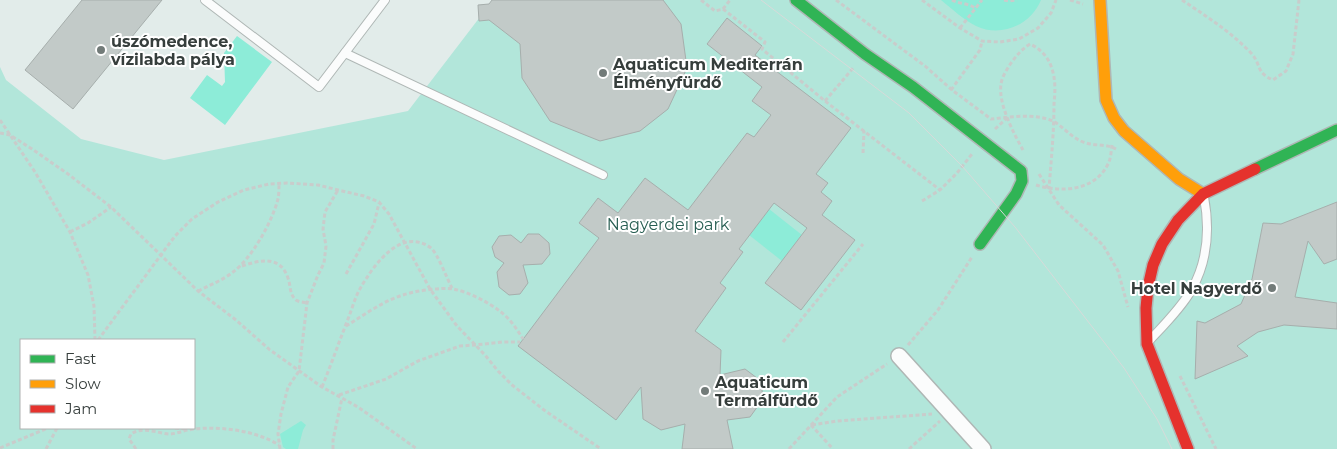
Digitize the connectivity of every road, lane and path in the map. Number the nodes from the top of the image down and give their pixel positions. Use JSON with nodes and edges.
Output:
{"nodes":[{"id":1,"x":205,"y":0,"type":"edge"},
{"id":2,"x":385,"y":0,"type":"edge"},
{"id":3,"x":701,"y":0,"type":"edge"},
{"id":4,"x":730,"y":0,"type":"edge"},
{"id":5,"x":796,"y":0,"type":"edge"},
{"id":6,"x":836,"y":0,"type":"edge"},
{"id":7,"x":922,"y":0,"type":"edge"},
{"id":8,"x":952,"y":0,"type":"edge"},
{"id":9,"x":982,"y":0,"type":"edge"},
{"id":10,"x":1004,"y":0,"type":"edge"},
{"id":11,"x":1016,"y":0,"type":"edge"},
{"id":12,"x":1056,"y":0,"type":"edge"},
{"id":13,"x":1100,"y":0,"type":"edge"},
{"id":14,"x":1182,"y":0,"type":"edge"},
{"id":15,"x":1299,"y":0,"type":"edge"},
{"id":16,"x":975,"y":8,"type":"junction"},
{"id":17,"x":723,"y":10,"type":"junction"},
{"id":18,"x":960,"y":28,"type":"junction"},
{"id":19,"x":982,"y":41,"type":"junction"},
{"id":20,"x":345,"y":52,"type":"junction"},
{"id":21,"x":952,"y":90,"type":"junction"},
{"id":22,"x":939,"y":108,"type":"junction"},
{"id":23,"x":1007,"y":118,"type":"junction"},
{"id":24,"x":0,"y":120,"type":"edge"},
{"id":25,"x":1054,"y":122,"type":"junction"},
{"id":26,"x":864,"y":130,"type":"junction"},
{"id":27,"x":1337,"y":130,"type":"edge"},
{"id":28,"x":0,"y":133,"type":"edge"},
{"id":29,"x":10,"y":135,"type":"junction"},
{"id":30,"x":982,"y":142,"type":"junction"},
{"id":31,"x":1119,"y":151,"type":"dead end"},
{"id":32,"x":1024,"y":152,"type":"dead end"},
{"id":33,"x":863,"y":153,"type":"dead end"},
{"id":34,"x":1034,"y":167,"type":"dead end"},
{"id":35,"x":603,"y":175,"type":"dead end"},
{"id":36,"x":279,"y":183,"type":"junction"},
{"id":37,"x":1050,"y":189,"type":"junction"},
{"id":38,"x":338,"y":190,"type":"junction"},
{"id":39,"x":940,"y":190,"type":"junction"},
{"id":40,"x":1203,"y":194,"type":"junction"},
{"id":41,"x":922,"y":201,"type":"dead end"},
{"id":42,"x":379,"y":202,"type":"junction"},
{"id":43,"x":111,"y":207,"type":"junction"},
{"id":44,"x":70,"y":232,"type":"junction"},
{"id":45,"x":404,"y":242,"type":"junction"},
{"id":46,"x":863,"y":244,"type":"dead end"},
{"id":47,"x":980,"y":244,"type":"dead end"},
{"id":48,"x":161,"y":255,"type":"junction"},
{"id":49,"x":239,"y":267,"type":"junction"},
{"id":50,"x":346,"y":274,"type":"dead end"},
{"id":51,"x":452,"y":288,"type":"junction"},
{"id":52,"x":430,"y":290,"type":"junction"},
{"id":53,"x":198,"y":291,"type":"junction"},
{"id":54,"x":1130,"y":300,"type":"dead end"},
{"id":55,"x":307,"y":303,"type":"junction"},
{"id":56,"x":345,"y":327,"type":"junction"},
{"id":57,"x":96,"y":339,"type":"edge"},
{"id":58,"x":97,"y":339,"type":"edge"},
{"id":59,"x":783,"y":342,"type":"dead end"},
{"id":60,"x":1147,"y":344,"type":"junction"},
{"id":61,"x":475,"y":345,"type":"junction"},
{"id":62,"x":899,"y":356,"type":"dead end"},
{"id":63,"x":298,"y":371,"type":"junction"},
{"id":64,"x":1179,"y":374,"type":"dead end"},
{"id":65,"x":322,"y":388,"type":"junction"},
{"id":66,"x":338,"y":395,"type":"junction"},
{"id":67,"x":342,"y":398,"type":"junction"},
{"id":68,"x":950,"y":412,"type":"junction"},
{"id":69,"x":46,"y":429,"type":"edge"},
{"id":70,"x":56,"y":429,"type":"edge"},
{"id":71,"x":182,"y":429,"type":"edge"},
{"id":72,"x":188,"y":430,"type":"junction"},
{"id":73,"x":279,"y":447,"type":"edge"},
{"id":74,"x":0,"y":448,"type":"edge"},
{"id":75,"x":46,"y":449,"type":"edge"},
{"id":76,"x":136,"y":449,"type":"edge"},
{"id":77,"x":333,"y":449,"type":"edge"},
{"id":78,"x":417,"y":449,"type":"edge"},
{"id":79,"x":601,"y":449,"type":"edge"},
{"id":80,"x":833,"y":449,"type":"edge"},
{"id":81,"x":909,"y":449,"type":"edge"},
{"id":82,"x":983,"y":449,"type":"edge"},
{"id":83,"x":1188,"y":449,"type":"edge"},
{"id":84,"x":1216,"y":449,"type":"edge"}],
"edges":[{"from":1,"to":20,"type":"lane"},
{"from":2,"to":20,"type":"lane"},
{"from":3,"to":17,"type":"path"},
{"from":4,"to":17,"type":"path"},
{"from":5,"to":22,"type":"street"},
{"from":6,"to":21,"type":"path"},
{"from":7,"to":18,"type":"path"},
{"from":8,"to":16,"type":"path"},
{"from":9,"to":16,"type":"path"},
{"from":10,"to":11,"type":"path"},
{"from":12,"to":19,"type":"path"},
{"from":13,"to":40,"type":"street"},
{"from":14,"to":15,"type":"path"},
{"from":16,"to":18,"type":"path"},
{"from":17,"to":26,"type":"path"},
{"from":18,"to":19,"type":"path"},
{"from":19,"to":21,"type":"path"},
{"from":20,"to":35,"type":"lane"},
{"from":21,"to":22,"type":"path"},
{"from":21,"to":23,"type":"path"},
{"from":22,"to":30,"type":"street"},
{"from":23,"to":25,"type":"path"},
{"from":23,"to":25,"type":"path"},
{"from":23,"to":30,"type":"path"},
{"from":23,"to":32,"type":"path"},
{"from":24,"to":29,"type":"path"},
{"from":25,"to":31,"type":"path"},
{"from":25,"to":37,"type":"path"},
{"from":26,"to":33,"type":"path"},
{"from":26,"to":39,"type":"path"},
{"from":27,"to":40,"type":"street"},
{"from":28,"to":29,"type":"path"},
{"from":29,"to":43,"type":"path"},
{"from":29,"to":44,"type":"path"},
{"from":30,"to":39,"type":"path"},
{"from":30,"to":47,"type":"street"},
{"from":34,"to":37,"type":"path"},
{"from":36,"to":38,"type":"path"},
{"from":36,"to":48,"type":"path"},
{"from":36,"to":49,"type":"path"},
{"from":37,"to":54,"type":"path"},
{"from":38,"to":42,"type":"path"},
{"from":38,"to":55,"type":"path"},
{"from":39,"to":41,"type":"path"},
{"from":40,"to":60,"type":"street"},
{"from":40,"to":60,"type":"lane"},
{"from":42,"to":45,"type":"path"},
{"from":42,"to":50,"type":"path"},
{"from":43,"to":44,"type":"path"},
{"from":43,"to":48,"type":"path"},
{"from":44,"to":57,"type":"path"},
{"from":45,"to":51,"type":"path"},
{"from":45,"to":52,"type":"path"},
{"from":45,"to":56,"type":"path"},
{"from":46,"to":59,"type":"path"},
{"from":48,"to":53,"type":"path"},
{"from":48,"to":58,"type":"path"},
{"from":49,"to":53,"type":"path"},
{"from":49,"to":55,"type":"path"},
{"from":51,"to":52,"type":"path"},
{"from":51,"to":61,"type":"path"},
{"from":52,"to":56,"type":"path"},
{"from":52,"to":61,"type":"path"},
{"from":53,"to":63,"type":"path"},
{"from":55,"to":63,"type":"path"},
{"from":56,"to":65,"type":"path"},
{"from":60,"to":83,"type":"street"},
{"from":61,"to":66,"type":"path"},
{"from":61,"to":79,"type":"path"},
{"from":62,"to":68,"type":"street"},
{"from":63,"to":65,"type":"path"},
{"from":63,"to":73,"type":"path"},
{"from":64,"to":84,"type":"path"},
{"from":65,"to":66,"type":"path"},
{"from":66,"to":67,"type":"path"},
{"from":67,"to":77,"type":"path"},
{"from":67,"to":78,"type":"path"},
{"from":68,"to":80,"type":"path"},
{"from":68,"to":81,"type":"path"},
{"from":68,"to":82,"type":"street"},
{"from":69,"to":74,"type":"path"},
{"from":70,"to":75,"type":"path"},
{"from":71,"to":72,"type":"path"},
{"from":72,"to":73,"type":"path"},
{"from":72,"to":76,"type":"path"}]}
